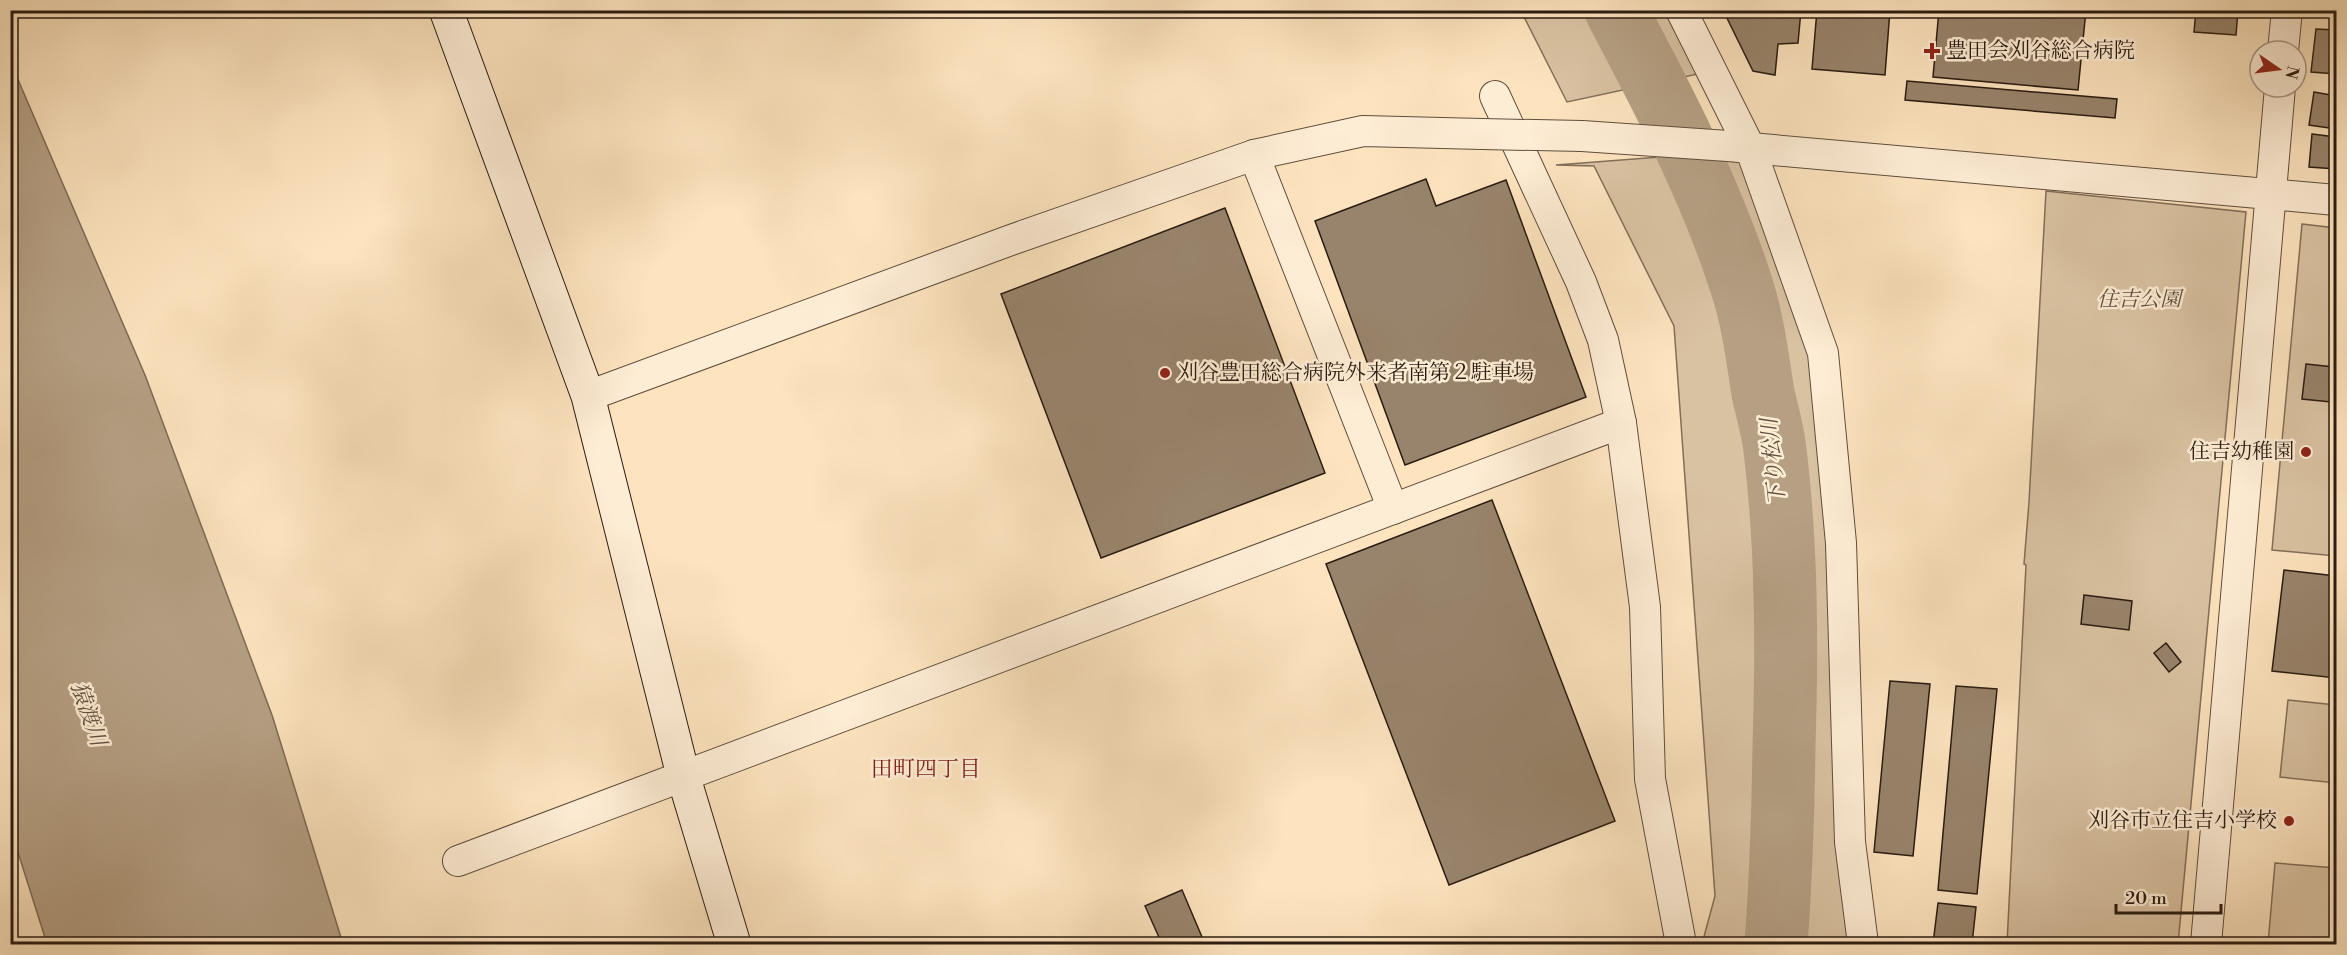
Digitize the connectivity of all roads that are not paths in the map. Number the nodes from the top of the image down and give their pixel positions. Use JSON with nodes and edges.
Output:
{"nodes":[{"id":1,"x":446,"y":10,"type":"edge"},
{"id":2,"x":1681,"y":10,"type":"edge"},
{"id":3,"x":2287,"y":10,"type":"edge"},
{"id":4,"x":2284,"y":39,"type":"edge"},
{"id":5,"x":1495,"y":96,"type":"dead end"},
{"id":6,"x":2279,"y":99,"type":"edge"},
{"id":7,"x":1740,"y":148,"type":"junction"},
{"id":8,"x":1254,"y":154,"type":"junction"},
{"id":9,"x":2269,"y":195,"type":"junction"},
{"id":10,"x":2337,"y":200,"type":"edge"},
{"id":11,"x":588,"y":396,"type":"junction"},
{"id":12,"x":1621,"y":423,"type":"junction"},
{"id":13,"x":1393,"y":509,"type":"junction"},
{"id":14,"x":683,"y":775,"type":"junction"},
{"id":15,"x":458,"y":861,"type":"dead end"},
{"id":16,"x":734,"y":945,"type":"edge"},
{"id":17,"x":1682,"y":945,"type":"edge"},
{"id":18,"x":1863,"y":945,"type":"edge"},
{"id":19,"x":2206,"y":945,"type":"edge"}],
"edges":[{"from":1,"to":11,"type":"street"},
{"from":2,"to":7,"type":"street"},
{"from":3,"to":4,"type":"street"},
{"from":5,"to":12,"type":"street"},
{"from":6,"to":9,"type":"street"},
{"from":7,"to":8,"type":"street","bridge":true},
{"from":7,"to":9,"type":"street"},
{"from":7,"to":18,"type":"street"},
{"from":8,"to":11,"type":"street"},
{"from":8,"to":13,"type":"street"},
{"from":9,"to":10,"type":"street"},
{"from":9,"to":19,"type":"street"},
{"from":11,"to":14,"type":"street"},
{"from":12,"to":13,"type":"street"},
{"from":12,"to":17,"type":"street"},
{"from":13,"to":14,"type":"street"},
{"from":14,"to":15,"type":"street"},
{"from":14,"to":16,"type":"street"}]}
